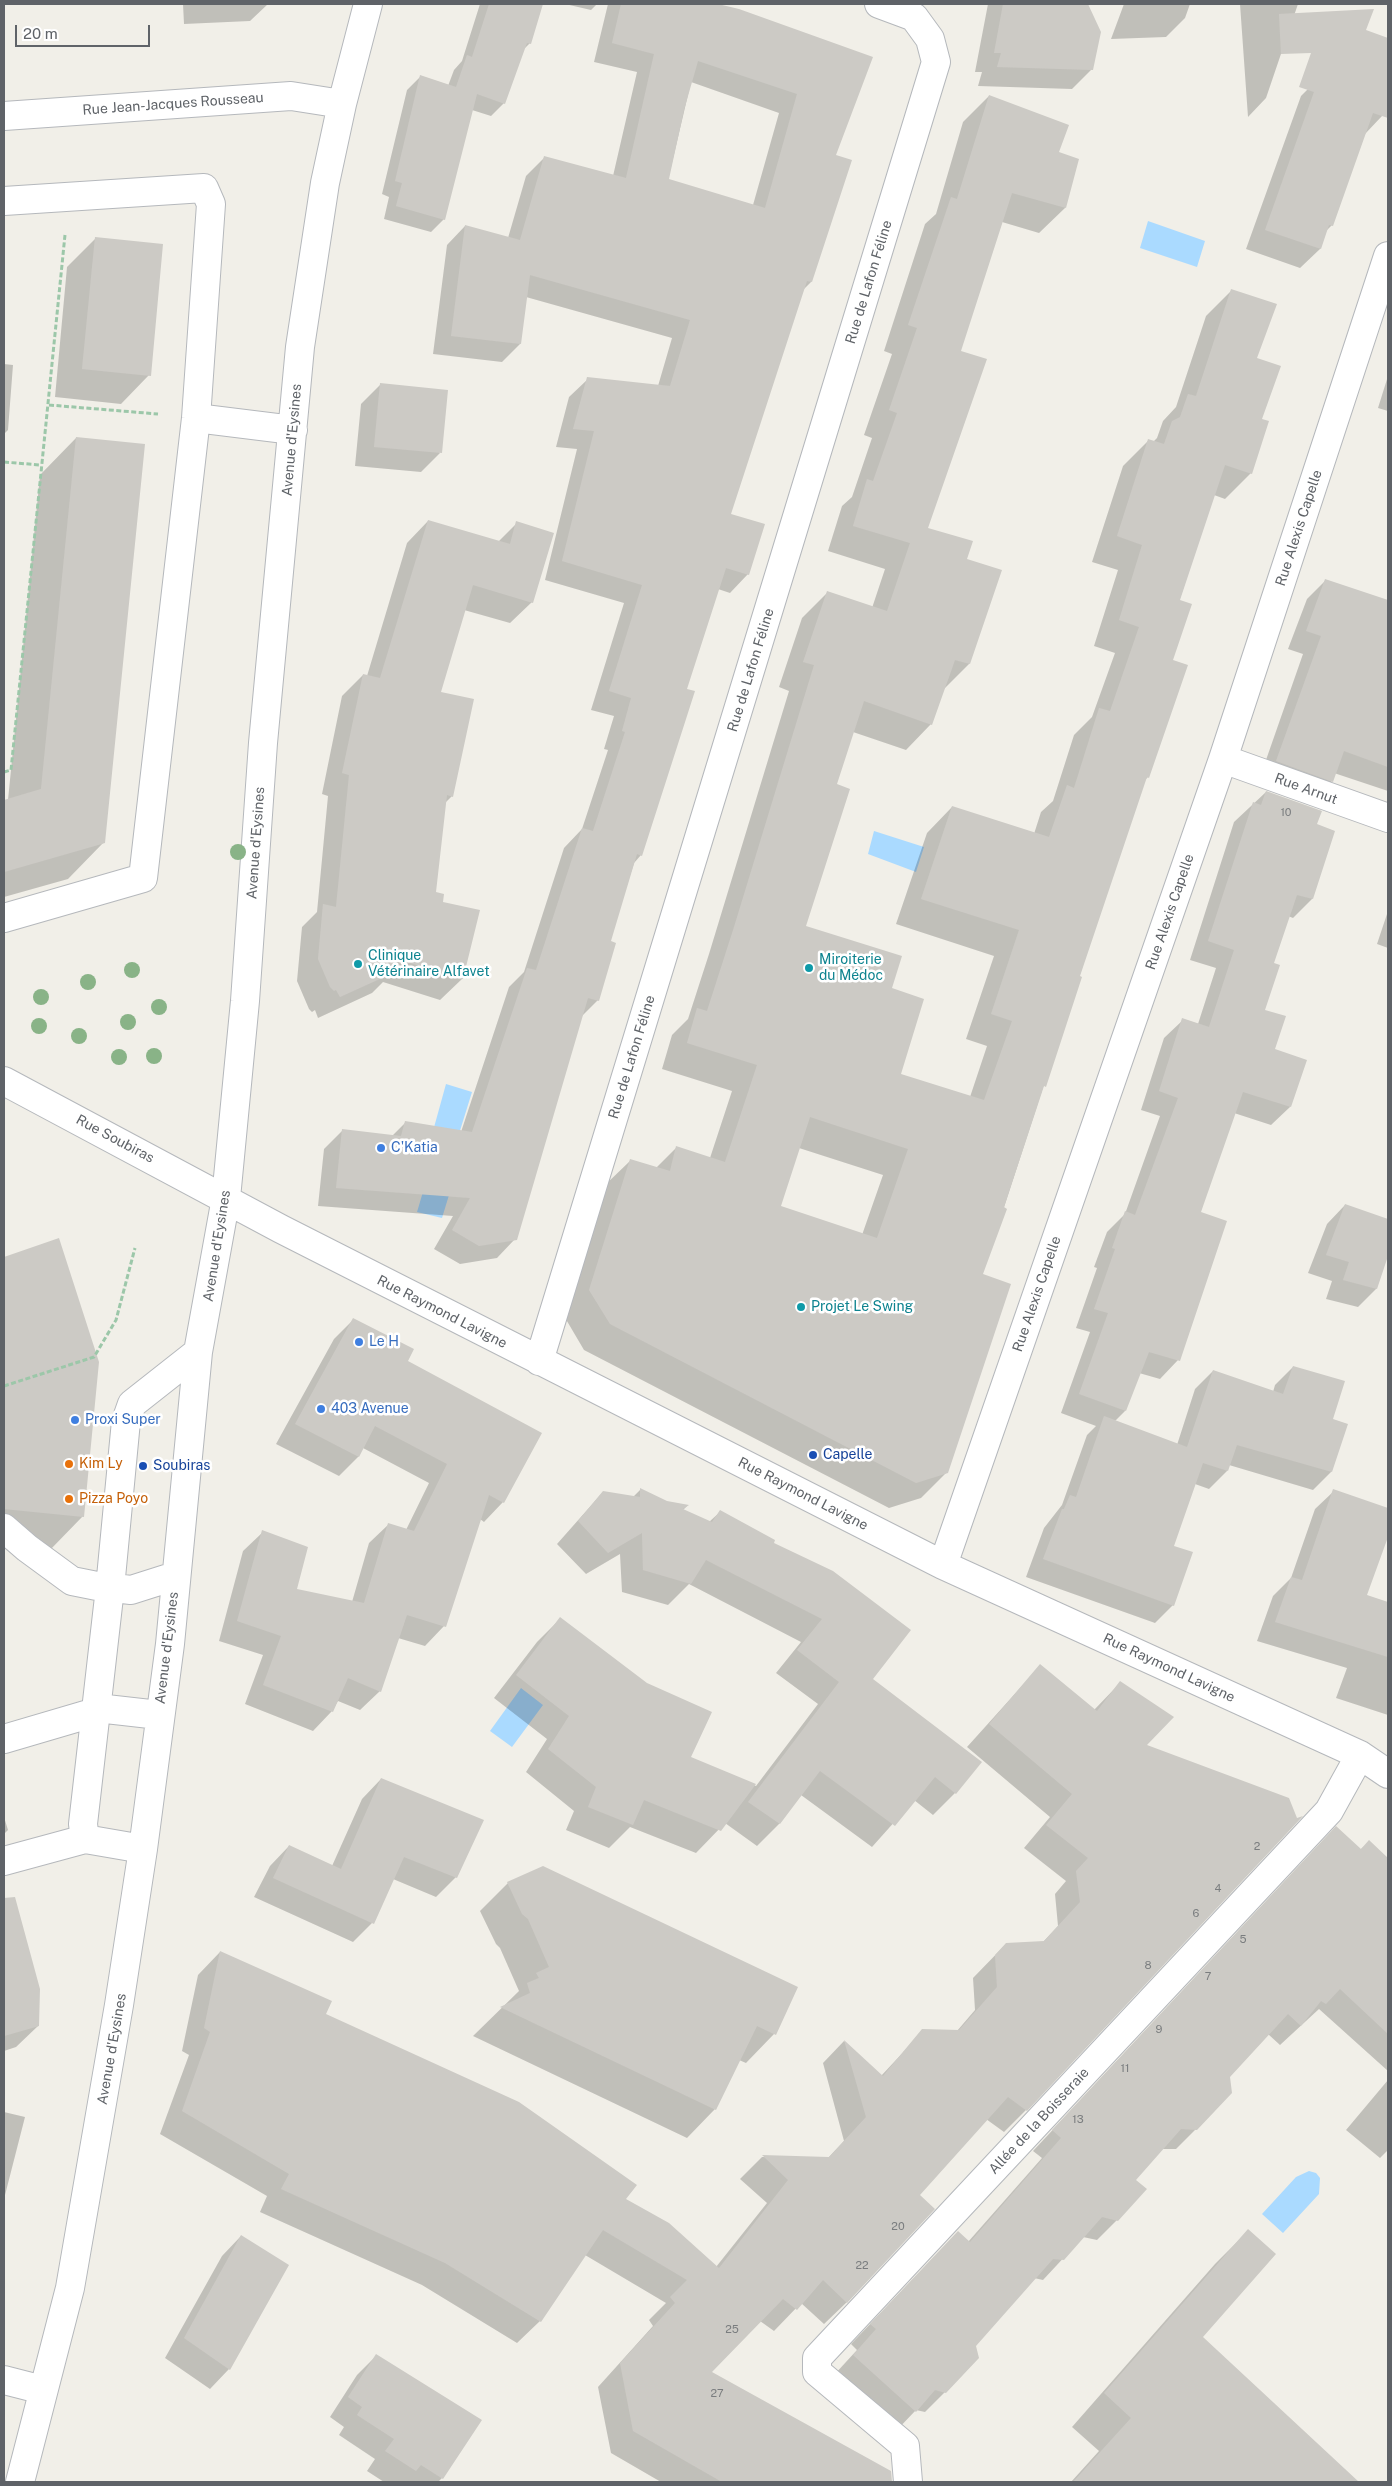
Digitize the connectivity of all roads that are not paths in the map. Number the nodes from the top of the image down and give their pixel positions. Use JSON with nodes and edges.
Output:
{"nodes":[{"id":1,"x":368,"y":4,"type":"edge"},
{"id":2,"x":879,"y":4,"type":"edge"},
{"id":3,"x":342,"y":104,"type":"junction"},
{"id":4,"x":4,"y":116,"type":"edge"},
{"id":5,"x":4,"y":201,"type":"edge"},
{"id":6,"x":1388,"y":256,"type":"edge"},
{"id":7,"x":196,"y":418,"type":"junction"},
{"id":8,"x":293,"y":430,"type":"junction"},
{"id":9,"x":1223,"y":759,"type":"junction"},
{"id":10,"x":1388,"y":818,"type":"edge"},
{"id":11,"x":4,"y":918,"type":"edge"},
{"id":12,"x":4,"y":1080,"type":"edge"},
{"id":13,"x":226,"y":1198,"type":"junction"},
{"id":14,"x":198,"y":1352,"type":"junction"},
{"id":15,"x":539,"y":1361,"type":"junction"},
{"id":16,"x":4,"y":1528,"type":"edge"},
{"id":17,"x":943,"y":1565,"type":"junction"},
{"id":18,"x":175,"y":1576,"type":"junction"},
{"id":19,"x":110,"y":1588,"type":"junction"},
{"id":20,"x":96,"y":1712,"type":"junction"},
{"id":21,"x":159,"y":1714,"type":"junction"},
{"id":22,"x":4,"y":1739,"type":"edge"},
{"id":23,"x":1360,"y":1755,"type":"junction"},
{"id":24,"x":1388,"y":1774,"type":"edge"},
{"id":25,"x":85,"y":1839,"type":"junction"},
{"id":26,"x":143,"y":1849,"type":"junction"},
{"id":27,"x":4,"y":1861,"type":"edge"},
{"id":28,"x":4,"y":2380,"type":"edge"},
{"id":29,"x":43,"y":2390,"type":"junction"},
{"id":30,"x":20,"y":2482,"type":"edge"},
{"id":31,"x":908,"y":2482,"type":"edge"}],
"edges":[{"from":1,"to":3,"type":"street","name":"Avenue d'Eysines"},
{"from":2,"to":15,"type":"street","name":"Rue de Lafon Féline"},
{"from":3,"to":4,"type":"street","name":"Rue Jean-Jacques Rousseau"},
{"from":3,"to":8,"type":"street","name":"Avenue d'Eysines"},
{"from":5,"to":7,"type":"street"},
{"from":6,"to":9,"type":"street","name":"Rue Alexis Capelle"},
{"from":7,"to":8,"type":"street"},
{"from":7,"to":11,"type":"street"},
{"from":8,"to":13,"type":"street","name":"Avenue d'Eysines"},
{"from":9,"to":10,"type":"street","name":"Rue Arnut"},
{"from":9,"to":17,"type":"street","name":"Rue Alexis Capelle"},
{"from":12,"to":13,"type":"street","name":"Rue Soubiras"},
{"from":13,"to":14,"type":"street","name":"Avenue d'Eysines"},
{"from":13,"to":15,"type":"street","name":"Rue Raymond Lavigne"},
{"from":14,"to":18,"type":"street","name":"Avenue d'Eysines"},
{"from":14,"to":19,"type":"street"},
{"from":15,"to":17,"type":"street","name":"Rue Raymond Lavigne"},
{"from":16,"to":19,"type":"street"},
{"from":17,"to":23,"type":"street","name":"Rue Raymond Lavigne"},
{"from":18,"to":19,"type":"street"},
{"from":18,"to":21,"type":"street","name":"Avenue d'Eysines"},
{"from":19,"to":20,"type":"street"},
{"from":20,"to":21,"type":"street"},
{"from":20,"to":22,"type":"street"},
{"from":20,"to":25,"type":"street"},
{"from":21,"to":26,"type":"street","name":"Avenue d'Eysines"},
{"from":23,"to":24,"type":"street","name":"Rue Raymond Lavigne"},
{"from":23,"to":31,"type":"street","name":"Allée de la Boisseraie"},
{"from":25,"to":26,"type":"street"},
{"from":25,"to":27,"type":"street"},
{"from":26,"to":29,"type":"street","name":"Avenue d'Eysines"},
{"from":28,"to":29,"type":"street"},
{"from":29,"to":30,"type":"street","name":"Avenue d'Eysines"}]}
